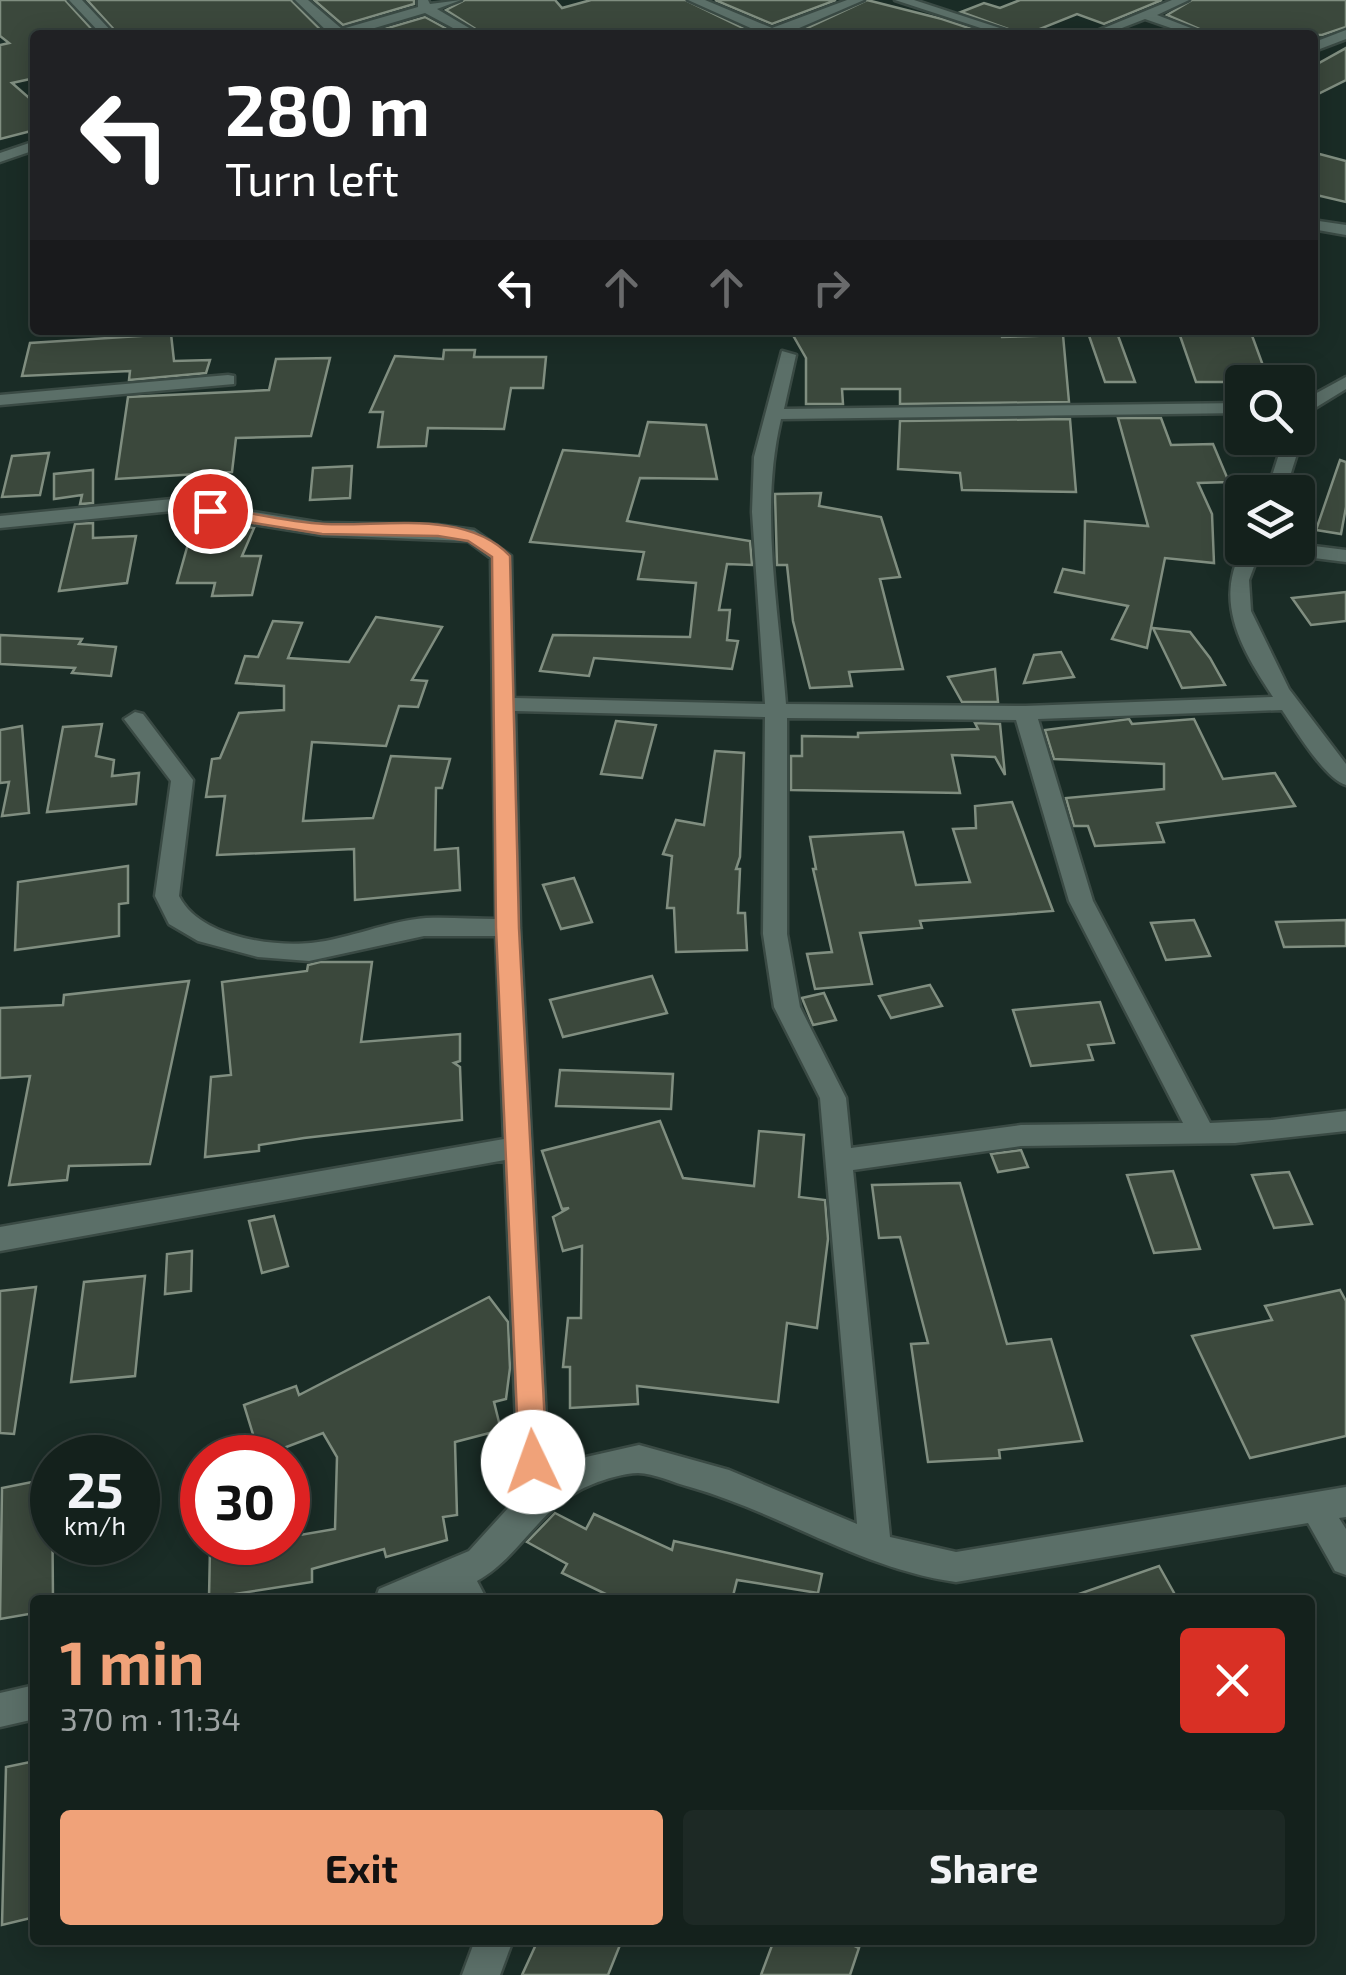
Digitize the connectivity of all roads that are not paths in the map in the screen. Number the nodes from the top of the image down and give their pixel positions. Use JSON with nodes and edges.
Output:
{"nodes":[{"id":1,"x":75,"y":0,"type":"edge"},
{"id":2,"x":301,"y":0,"type":"edge"},
{"id":3,"x":456,"y":0,"type":"edge"},
{"id":4,"x":694,"y":0,"type":"edge"},
{"id":5,"x":858,"y":0,"type":"edge"},
{"id":6,"x":901,"y":0,"type":"edge"},
{"id":7,"x":1182,"y":0,"type":"edge"},
{"id":8,"x":423,"y":4,"type":"edge"},
{"id":9,"x":1148,"y":10,"type":"junction"},
{"id":10,"x":104,"y":30,"type":"edge"},
{"id":11,"x":335,"y":30,"type":"edge"},
{"id":12,"x":350,"y":30,"type":"edge"},
{"id":13,"x":467,"y":30,"type":"edge"},
{"id":14,"x":765,"y":30,"type":"edge"},
{"id":15,"x":784,"y":30,"type":"edge"},
{"id":16,"x":1000,"y":30,"type":"edge"},
{"id":17,"x":1103,"y":30,"type":"edge"},
{"id":18,"x":1192,"y":30,"type":"edge"},
{"id":19,"x":1346,"y":34,"type":"edge"},
{"id":20,"x":1318,"y":46,"type":"edge"},
{"id":21,"x":30,"y":150,"type":"edge"},
{"id":22,"x":0,"y":158,"type":"edge"},
{"id":23,"x":1318,"y":225,"type":"edge"},
{"id":24,"x":1346,"y":230,"type":"edge"},
{"id":25,"x":788,"y":355,"type":"dead end"},
{"id":26,"x":228,"y":380,"type":"dead end"},
{"id":27,"x":1346,"y":382,"type":"edge"},
{"id":28,"x":0,"y":400,"type":"edge"},
{"id":29,"x":1315,"y":400,"type":"edge"},
{"id":30,"x":1225,"y":408,"type":"edge"},
{"id":31,"x":774,"y":414,"type":"junction"},
{"id":32,"x":0,"y":522,"type":"edge"},
{"id":33,"x":1315,"y":552,"type":"edge"},
{"id":34,"x":1346,"y":556,"type":"edge"},
{"id":35,"x":1246,"y":565,"type":"edge"},
{"id":36,"x":504,"y":704,"type":"junction"},
{"id":37,"x":1288,"y":704,"type":"junction"},
{"id":38,"x":776,"y":711,"type":"junction"},
{"id":39,"x":1025,"y":713,"type":"junction"},
{"id":40,"x":134,"y":719,"type":"dead end"},
{"id":41,"x":1346,"y":778,"type":"edge"},
{"id":42,"x":508,"y":928,"type":"junction"},
{"id":43,"x":1346,"y":1121,"type":"edge"},
{"id":44,"x":1201,"y":1132,"type":"junction"},
{"id":45,"x":519,"y":1148,"type":"junction"},
{"id":46,"x":841,"y":1161,"type":"junction"},
{"id":47,"x":0,"y":1239,"type":"edge"},
{"id":48,"x":535,"y":1501,"type":"junction"},
{"id":49,"x":1331,"y":1504,"type":"edge"},
{"id":50,"x":876,"y":1548,"type":"junction"},
{"id":51,"x":1346,"y":1560,"type":"edge"},
{"id":52,"x":462,"y":1588,"type":"edge"},
{"id":53,"x":421,"y":1595,"type":"edge"},
{"id":54,"x":30,"y":1703,"type":"edge"},
{"id":55,"x":0,"y":1710,"type":"edge"},
{"id":56,"x":492,"y":1945,"type":"edge"},
{"id":57,"x":481,"y":1975,"type":"edge"}],
"edges":[{"from":1,"to":10,"type":"street"},
{"from":2,"to":11,"type":"street"},
{"from":3,"to":8,"type":"street"},
{"from":4,"to":14,"type":"street"},
{"from":5,"to":15,"type":"street"},
{"from":6,"to":16,"type":"street"},
{"from":7,"to":9,"type":"street"},
{"from":8,"to":12,"type":"street"},
{"from":8,"to":13,"type":"street"},
{"from":9,"to":17,"type":"street"},
{"from":9,"to":18,"type":"street"},
{"from":19,"to":20,"type":"street"},
{"from":21,"to":22,"type":"street"},
{"from":23,"to":24,"type":"street"},
{"from":25,"to":31,"type":"street"},
{"from":26,"to":28,"type":"street"},
{"from":27,"to":29,"type":"street"},
{"from":30,"to":31,"type":"street"},
{"from":31,"to":38,"type":"street"},
{"from":32,"to":36,"type":"street"},
{"from":33,"to":34,"type":"street"},
{"from":35,"to":37,"type":"street"},
{"from":36,"to":38,"type":"street"},
{"from":36,"to":42,"type":"street"},
{"from":37,"to":39,"type":"street"},
{"from":37,"to":41,"type":"street"},
{"from":38,"to":39,"type":"street"},
{"from":38,"to":46,"type":"street"},
{"from":39,"to":44,"type":"street"},
{"from":40,"to":42,"type":"street"},
{"from":42,"to":45,"type":"street"},
{"from":43,"to":44,"type":"street"},
{"from":44,"to":46,"type":"street"},
{"from":45,"to":47,"type":"street"},
{"from":45,"to":48,"type":"street"},
{"from":46,"to":50,"type":"street"},
{"from":48,"to":50,"type":"street"},
{"from":48,"to":52,"type":"street"},
{"from":49,"to":50,"type":"street"},
{"from":49,"to":51,"type":"street"},
{"from":52,"to":53,"type":"street"},
{"from":54,"to":55,"type":"street"},
{"from":56,"to":57,"type":"street"}]}
